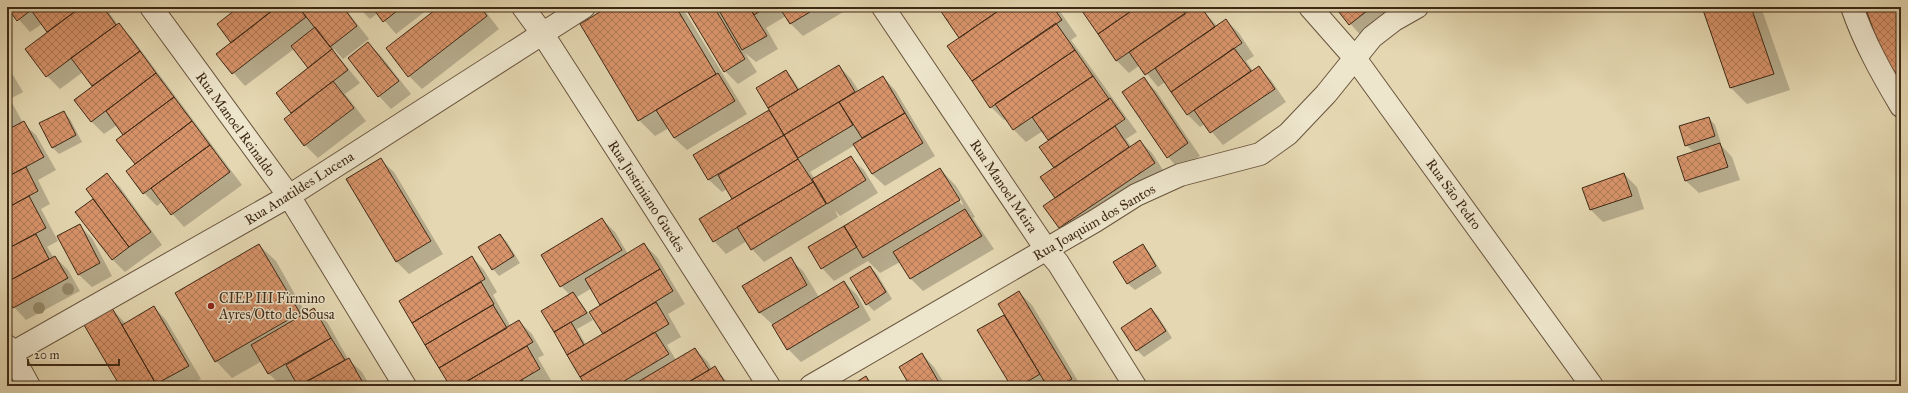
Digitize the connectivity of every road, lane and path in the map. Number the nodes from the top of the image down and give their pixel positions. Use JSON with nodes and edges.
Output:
{"nodes":[{"id":1,"x":151,"y":7,"type":"edge"},
{"id":2,"x":523,"y":7,"type":"edge"},
{"id":3,"x":584,"y":7,"type":"edge"},
{"id":4,"x":884,"y":7,"type":"edge"},
{"id":5,"x":1310,"y":7,"type":"edge"},
{"id":6,"x":1417,"y":7,"type":"edge"},
{"id":7,"x":1852,"y":7,"type":"edge"},
{"id":8,"x":542,"y":33,"type":"junction"},
{"id":9,"x":1354,"y":57,"type":"junction"},
{"id":10,"x":1901,"y":106,"type":"edge"},
{"id":11,"x":289,"y":196,"type":"junction"},
{"id":12,"x":1046,"y":249,"type":"junction"},
{"id":13,"x":8,"y":352,"type":"edge"},
{"id":14,"x":29,"y":386,"type":"edge"},
{"id":15,"x":405,"y":386,"type":"edge"},
{"id":16,"x":769,"y":386,"type":"edge"},
{"id":17,"x":811,"y":386,"type":"edge"},
{"id":18,"x":1136,"y":386,"type":"edge"},
{"id":19,"x":1592,"y":386,"type":"edge"}],
"edges":[{"from":1,"to":11,"type":"street","name":"Rua Manoel Reinaldo"},
{"from":2,"to":8,"type":"street","name":"Rua Justiniano Guedes"},
{"from":3,"to":8,"type":"street","name":"Rua Anatildes Lucena"},
{"from":4,"to":12,"type":"street","name":"Rua Manoel Meira"},
{"from":5,"to":9,"type":"street","name":"Rua São Pedro"},
{"from":6,"to":9,"type":"street","name":"Rua Joaquim dos Santos"},
{"from":7,"to":10,"type":"street"},
{"from":8,"to":11,"type":"street","name":"Rua Anatildes Lucena"},
{"from":8,"to":16,"type":"street","name":"Rua Justiniano Guedes"},
{"from":9,"to":12,"type":"street","name":"Rua Joaquim dos Santos"},
{"from":9,"to":19,"type":"street","name":"Rua São Pedro"},
{"from":11,"to":13,"type":"street","name":"Rua Anatildes Lucena"},
{"from":11,"to":15,"type":"street","name":"Rua Manoel Reinaldo"},
{"from":12,"to":17,"type":"street","name":"Rua Joaquim dos Santos"},
{"from":12,"to":18,"type":"street","name":"Rua Manoel Meira"},
{"from":13,"to":14,"type":"street"}]}
